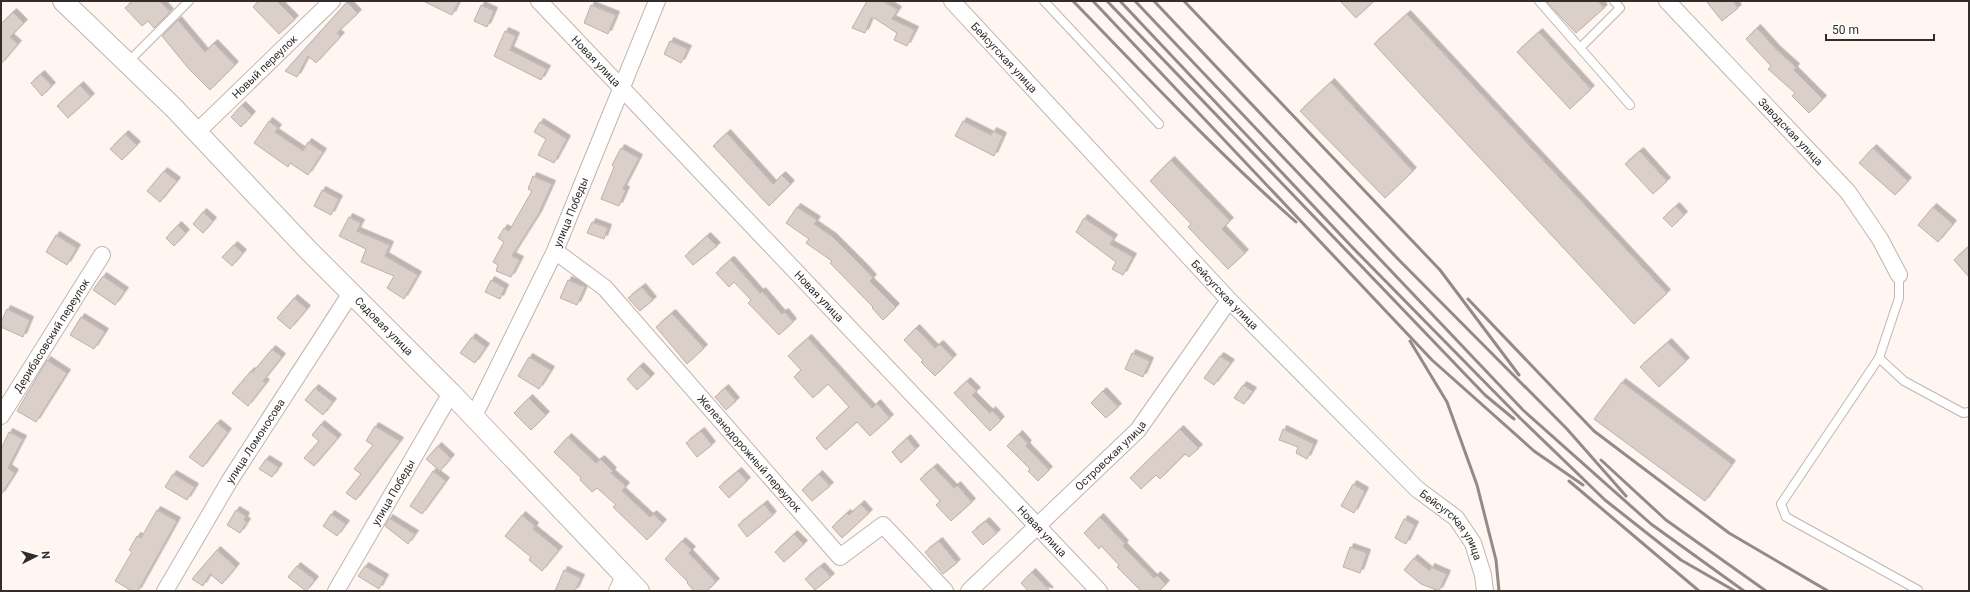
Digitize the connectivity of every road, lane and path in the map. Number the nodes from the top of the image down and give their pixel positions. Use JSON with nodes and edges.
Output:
{"nodes":[{"id":1,"x":63,"y":1,"type":"edge"},
{"id":2,"x":189,"y":1,"type":"edge"},
{"id":3,"x":332,"y":1,"type":"edge"},
{"id":4,"x":539,"y":1,"type":"edge"},
{"id":5,"x":657,"y":1,"type":"edge"},
{"id":6,"x":952,"y":1,"type":"edge"},
{"id":7,"x":1044,"y":1,"type":"edge"},
{"id":8,"x":1539,"y":1,"type":"edge"},
{"id":9,"x":1614,"y":1,"type":"edge"},
{"id":10,"x":1667,"y":1,"type":"edge"},
{"id":11,"x":1581,"y":47,"type":"junction"},
{"id":12,"x":127,"y":63,"type":"junction"},
{"id":13,"x":620,"y":88,"type":"junction"},
{"id":14,"x":1630,"y":104,"type":"dead end"},
{"id":15,"x":1159,"y":124,"type":"dead end"},
{"id":16,"x":197,"y":132,"type":"junction"},
{"id":17,"x":555,"y":251,"type":"junction"},
{"id":18,"x":102,"y":255,"type":"dead end"},
{"id":19,"x":1899,"y":275,"type":"joint"},
{"id":20,"x":351,"y":294,"type":"junction"},
{"id":21,"x":1229,"y":300,"type":"junction"},
{"id":22,"x":1879,"y":358,"type":"junction"},
{"id":23,"x":451,"y":394,"type":"junction"},
{"id":24,"x":1969,"y":412,"type":"edge"},
{"id":25,"x":1,"y":416,"type":"edge"},
{"id":26,"x":473,"y":418,"type":"junction"},
{"id":27,"x":1038,"y":526,"type":"junction"},
{"id":28,"x":620,"y":584,"type":"edge"},
{"id":29,"x":1918,"y":590,"type":"dead end"},
{"id":30,"x":165,"y":591,"type":"edge"},
{"id":31,"x":336,"y":591,"type":"edge"},
{"id":32,"x":639,"y":591,"type":"edge"},
{"id":33,"x":945,"y":591,"type":"edge"},
{"id":34,"x":969,"y":591,"type":"edge"},
{"id":35,"x":1099,"y":591,"type":"edge"},
{"id":36,"x":1485,"y":591,"type":"edge"}],
"edges":[{"from":1,"to":12,"type":"street","name":"Садовая улица"},
{"from":2,"to":12,"type":"lane"},
{"from":3,"to":16,"type":"street","name":"Новый переулок"},
{"from":4,"to":13,"type":"street","name":"Новая улица"},
{"from":5,"to":13,"type":"street","name":"улица Победы"},
{"from":6,"to":21,"type":"street","name":"Бейсугская улица"},
{"from":7,"to":15,"type":"lane"},
{"from":8,"to":11,"type":"lane"},
{"from":9,"to":11,"type":"lane"},
{"from":10,"to":19,"type":"street","name":"Заводская улица"},
{"from":11,"to":14,"type":"lane"},
{"from":12,"to":16,"type":"street","name":"Садовая улица"},
{"from":13,"to":17,"type":"street","name":"улица Победы"},
{"from":13,"to":27,"type":"street","name":"Новая улица"},
{"from":16,"to":20,"type":"street","name":"Садовая улица"},
{"from":17,"to":26,"type":"street","name":"улица Победы"},
{"from":17,"to":33,"type":"street","name":"Железнодорожный переулок"},
{"from":18,"to":25,"type":"street","name":"Дерибасовский переулок"},
{"from":19,"to":22,"type":"lane"},
{"from":20,"to":23,"type":"street","name":"Садовая улица"},
{"from":20,"to":30,"type":"street","name":"улица Ломоносова"},
{"from":21,"to":27,"type":"street","name":"Островская улица"},
{"from":21,"to":36,"type":"street","name":"Бейсугская улица"},
{"from":22,"to":24,"type":"lane"},
{"from":22,"to":29,"type":"lane"},
{"from":23,"to":26,"type":"street","name":"Садовая улица"},
{"from":23,"to":31,"type":"street","name":"улица Победы"},
{"from":26,"to":28,"type":"street","name":"Садовая улица"},
{"from":27,"to":34,"type":"street","name":"Островская улица"},
{"from":27,"to":35,"type":"street","name":"Новая улица"},
{"from":28,"to":32,"type":"street","name":"Садовая улица"}]}
